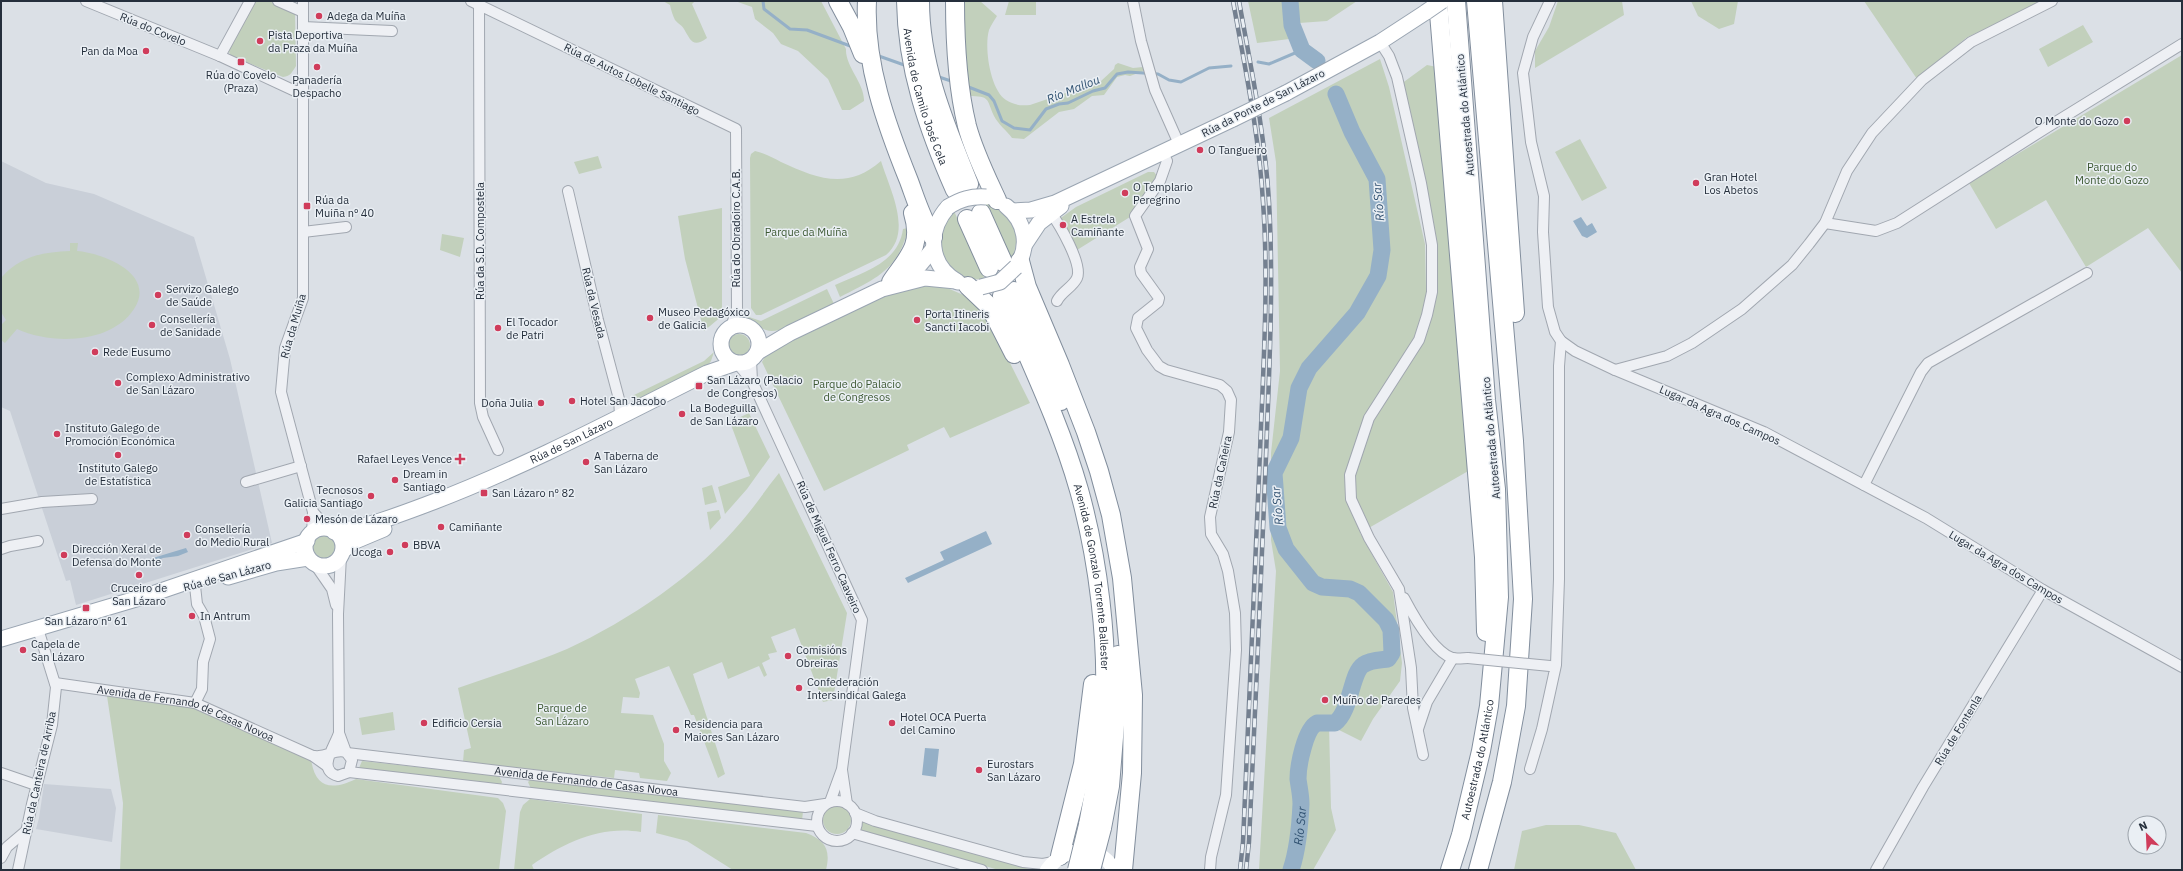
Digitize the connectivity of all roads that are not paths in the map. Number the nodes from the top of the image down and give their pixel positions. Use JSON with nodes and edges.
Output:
{"nodes":[{"id":1,"x":86,"y":1,"type":"edge"},
{"id":2,"x":250,"y":1,"type":"edge"},
{"id":3,"x":278,"y":1,"type":"edge"},
{"id":4,"x":303,"y":1,"type":"edge"},
{"id":5,"x":838,"y":1,"type":"edge"},
{"id":6,"x":867,"y":1,"type":"edge"},
{"id":7,"x":920,"y":1,"type":"edge"},
{"id":8,"x":931,"y":1,"type":"edge"},
{"id":9,"x":955,"y":1,"type":"edge"},
{"id":10,"x":1134,"y":1,"type":"edge"},
{"id":11,"x":1442,"y":1,"type":"edge"},
{"id":12,"x":1456,"y":1,"type":"edge"},
{"id":13,"x":1476,"y":1,"type":"edge"},
{"id":14,"x":1493,"y":1,"type":"edge"},
{"id":15,"x":1550,"y":1,"type":"edge"},
{"id":16,"x":2052,"y":1,"type":"edge"},
{"id":17,"x":475,"y":3,"type":"edge"},
{"id":18,"x":904,"y":6,"type":"edge"},
{"id":19,"x":1432,"y":7,"type":"edge"},
{"id":20,"x":303,"y":12,"type":"junction"},
{"id":21,"x":496,"y":14,"type":"junction"},
{"id":22,"x":303,"y":27,"type":"junction"},
{"id":23,"x":480,"y":27,"type":"junction"},
{"id":24,"x":392,"y":31,"type":"dead end"},
{"id":25,"x":922,"y":34,"type":"junction"},
{"id":26,"x":1380,"y":42,"type":"junction"},
{"id":27,"x":2182,"y":44,"type":"edge"},
{"id":28,"x":220,"y":56,"type":"junction"},
{"id":29,"x":876,"y":87,"type":"junction"},
{"id":30,"x":302,"y":91,"type":"junction"},
{"id":31,"x":736,"y":129,"type":"joint"},
{"id":32,"x":1179,"y":144,"type":"junction"},
{"id":33,"x":1163,"y":153,"type":"junction"},
{"id":34,"x":900,"y":160,"type":"junction"},
{"id":35,"x":568,"y":191,"type":"dead end"},
{"id":36,"x":1078,"y":194,"type":"junction"},
{"id":37,"x":983,"y":207,"type":"junction"},
{"id":38,"x":1012,"y":211,"type":"junction"},
{"id":39,"x":1051,"y":213,"type":"junction"},
{"id":40,"x":1825,"y":223,"type":"junction"},
{"id":41,"x":346,"y":227,"type":"dead end"},
{"id":42,"x":304,"y":232,"type":"junction"},
{"id":43,"x":933,"y":243,"type":"junction"},
{"id":44,"x":1025,"y":244,"type":"junction"},
{"id":45,"x":1007,"y":265,"type":"junction"},
{"id":46,"x":2088,"y":273,"type":"dead end"},
{"id":47,"x":968,"y":285,"type":"junction"},
{"id":48,"x":887,"y":286,"type":"junction"},
{"id":49,"x":1056,"y":301,"type":"dead end"},
{"id":50,"x":731,"y":326,"type":"junction"},
{"id":51,"x":756,"y":333,"type":"junction"},
{"id":52,"x":790,"y":333,"type":"junction"},
{"id":53,"x":1562,"y":341,"type":"junction"},
{"id":54,"x":722,"y":350,"type":"junction"},
{"id":55,"x":746,"y":359,"type":"junction"},
{"id":56,"x":1615,"y":370,"type":"junction"},
{"id":57,"x":708,"y":373,"type":"junction"},
{"id":58,"x":752,"y":381,"type":"junction"},
{"id":59,"x":620,"y":416,"type":"junction"},
{"id":60,"x":1514,"y":441,"type":"junction"},
{"id":61,"x":498,"y":450,"type":"dead end"},
{"id":62,"x":300,"y":466,"type":"junction"},
{"id":63,"x":246,"y":482,"type":"dead end"},
{"id":64,"x":476,"y":485,"type":"junction"},
{"id":65,"x":1864,"y":485,"type":"junction"},
{"id":66,"x":1079,"y":490,"type":"junction"},
{"id":67,"x":92,"y":499,"type":"dead end"},
{"id":68,"x":1,"y":509,"type":"edge"},
{"id":69,"x":314,"y":512,"type":"junction"},
{"id":70,"x":331,"y":530,"type":"junction"},
{"id":71,"x":309,"y":537,"type":"junction"},
{"id":72,"x":38,"y":541,"type":"dead end"},
{"id":73,"x":1,"y":549,"type":"edge"},
{"id":74,"x":342,"y":554,"type":"junction"},
{"id":75,"x":311,"y":560,"type":"junction"},
{"id":76,"x":194,"y":586,"type":"junction"},
{"id":77,"x":1399,"y":589,"type":"junction"},
{"id":78,"x":2043,"y":590,"type":"junction"},
{"id":79,"x":146,"y":596,"type":"junction"},
{"id":80,"x":338,"y":614,"type":"junction"},
{"id":81,"x":38,"y":630,"type":"junction"},
{"id":82,"x":1,"y":639,"type":"edge"},
{"id":83,"x":1127,"y":644,"type":"junction"},
{"id":84,"x":1103,"y":647,"type":"junction"},
{"id":85,"x":1452,"y":658,"type":"junction"},
{"id":86,"x":1553,"y":665,"type":"junction"},
{"id":87,"x":2182,"y":667,"type":"edge"},
{"id":88,"x":1119,"y":676,"type":"junction"},
{"id":89,"x":55,"y":683,"type":"junction"},
{"id":90,"x":195,"y":703,"type":"junction"},
{"id":91,"x":1489,"y":706,"type":"junction"},
{"id":92,"x":1418,"y":731,"type":"junction"},
{"id":93,"x":339,"y":733,"type":"junction"},
{"id":94,"x":347,"y":753,"type":"junction"},
{"id":95,"x":330,"y":755,"type":"junction"},
{"id":96,"x":1423,"y":755,"type":"dead end"},
{"id":97,"x":313,"y":756,"type":"junction"},
{"id":98,"x":327,"y":766,"type":"junction"},
{"id":99,"x":1530,"y":769,"type":"dead end"},
{"id":100,"x":842,"y":770,"type":"junction"},
{"id":101,"x":349,"y":772,"type":"junction"},
{"id":102,"x":1,"y":773,"type":"edge"},
{"id":103,"x":36,"y":785,"type":"junction"},
{"id":104,"x":827,"y":803,"type":"junction"},
{"id":105,"x":847,"y":804,"type":"junction"},
{"id":106,"x":855,"y":813,"type":"junction"},
{"id":107,"x":817,"y":826,"type":"junction"},
{"id":108,"x":1095,"y":826,"type":"junction"},
{"id":109,"x":26,"y":830,"type":"junction"},
{"id":110,"x":852,"y":833,"type":"junction"},
{"id":111,"x":1,"y":858,"type":"edge"},
{"id":112,"x":1053,"y":863,"type":"edge"},
{"id":113,"x":18,"y":870,"type":"edge"},
{"id":114,"x":982,"y":870,"type":"edge"},
{"id":115,"x":1077,"y":870,"type":"edge"},
{"id":116,"x":1090,"y":870,"type":"edge"},
{"id":117,"x":1114,"y":870,"type":"edge"},
{"id":118,"x":1123,"y":870,"type":"edge"},
{"id":119,"x":1210,"y":870,"type":"edge"},
{"id":120,"x":1450,"y":870,"type":"edge"},
{"id":121,"x":1478,"y":870,"type":"edge"},
{"id":122,"x":1876,"y":870,"type":"edge"}],
"edges":[{"from":1,"to":28,"type":"street","name":"Rúa do Covelo"},
{"from":2,"to":28,"type":"street"},
{"from":3,"to":20,"type":"street"},
{"from":4,"to":20,"type":"street","name":"Rúa da Muíña"},
{"from":5,"to":29,"type":"highway"},
{"from":6,"to":29,"type":"highway"},
{"from":7,"to":25,"type":"highway","name":"Avenida de Camilo José Cela"},
{"from":8,"to":25,"type":"highway"},
{"from":9,"to":37,"type":"highway"},
{"from":10,"to":32,"type":"street"},
{"from":11,"to":19,"type":"main road","name":"Rúa da Ponte de San Lázaro","bridge":true},
{"from":12,"to":91,"type":"highway","name":"Autoestrada do Atlántico"},
{"from":13,"to":60,"type":"highway","name":"Autoestrada do Atlántico"},
{"from":14,"to":60,"type":"highway"},
{"from":15,"to":53,"type":"street","name":"Lugar da Agra dos Campos"},
{"from":16,"to":40,"type":"street"},
{"from":17,"to":21,"type":"street"},
{"from":17,"to":23,"type":"street","name":"Rúa da S.D. Compostela"},
{"from":18,"to":25,"type":"highway","name":"Avenida de Camilo José Cela"},
{"from":19,"to":26,"type":"main road","name":"Rúa da Ponte de San Lázaro"},
{"from":19,"to":91,"type":"highway"},
{"from":20,"to":22,"type":"street","name":"Rúa da Muíña"},
{"from":21,"to":23,"type":"street"},
{"from":21,"to":31,"type":"street","name":"Rúa de Autos Lobelle Santiago"},
{"from":22,"to":24,"type":"street"},
{"from":22,"to":30,"type":"street","name":"Rúa da Muíña"},
{"from":23,"to":61,"type":"street","name":"Rúa da S.D. Compostela"},
{"from":26,"to":32,"type":"main road","name":"Rúa da Ponte de San Lázaro","bridge":true},
{"from":26,"to":77,"type":"street"},
{"from":27,"to":40,"type":"street"},
{"from":28,"to":30,"type":"street","name":"Rúa do Covelo"},
{"from":29,"to":34,"type":"highway"},
{"from":30,"to":42,"type":"street","name":"Rúa da Muíña"},
{"from":31,"to":50,"type":"street","name":"Rúa do Obradoiro C.A.B."},
{"from":32,"to":33,"type":"main road","name":"Rúa da Ponte de San Lázaro"},
{"from":33,"to":36,"type":"main road","name":"Rúa da Ponte de San Lázaro"},
{"from":33,"to":119,"type":"street","name":"Rúa da Cañeira"},
{"from":34,"to":43,"type":"highway"},
{"from":34,"to":48,"type":"highway"},
{"from":35,"to":59,"type":"street","name":"Rúa da Vesada"},
{"from":36,"to":38,"type":"main road","name":"Rúa da Ponte de San Lázaro"},
{"from":36,"to":39,"type":"main road","name":"Rúa da Ponte de San Lázaro"},
{"from":37,"to":38,"type":"main road"},
{"from":37,"to":43,"type":"main road","bridge":true},
{"from":37,"to":45,"type":"highway"},
{"from":38,"to":44,"type":"main road"},
{"from":39,"to":44,"type":"main road","name":"Rúa da Ponte de San Lázaro"},
{"from":39,"to":49,"type":"street"},
{"from":40,"to":56,"type":"street"},
{"from":41,"to":42,"type":"street"},
{"from":42,"to":62,"type":"street","name":"Rúa da Muíña"},
{"from":43,"to":47,"type":"main road"},
{"from":43,"to":48,"type":"main road","name":"Rúa de San Lázaro"},
{"from":44,"to":45,"type":"main road"},
{"from":45,"to":47,"type":"main road","bridge":true},
{"from":45,"to":83,"type":"highway"},
{"from":46,"to":65,"type":"street"},
{"from":47,"to":48,"type":"main road","name":"Rúa de San Lázaro"},
{"from":47,"to":66,"type":"highway"},
{"from":48,"to":52,"type":"main road","name":"Rúa de San Lázaro"},
{"from":50,"to":51,"type":"main road"},
{"from":50,"to":54,"type":"main road"},
{"from":51,"to":52,"type":"main road","name":"Rúa de San Lázaro"},
{"from":51,"to":55,"type":"main road"},
{"from":52,"to":55,"type":"main road","name":"Rúa de San Lázaro"},
{"from":53,"to":56,"type":"street","name":"Lugar da Agra dos Campos"},
{"from":53,"to":86,"type":"street"},
{"from":54,"to":55,"type":"main road"},
{"from":54,"to":57,"type":"main road"},
{"from":55,"to":57,"type":"main road","name":"Rúa de San Lázaro"},
{"from":55,"to":58,"type":"street","name":"Rúa de Miguel Ferro Caaveiro"},
{"from":55,"to":58,"type":"street","name":"Rúa de Miguel Ferro Caaveiro"},
{"from":56,"to":65,"type":"street","name":"Lugar da Agra dos Campos"},
{"from":57,"to":59,"type":"main road","name":"Rúa de San Lázaro"},
{"from":58,"to":100,"type":"street","name":"Rúa de Miguel Ferro Caaveiro"},
{"from":59,"to":64,"type":"main road","name":"Rúa de San Lázaro"},
{"from":60,"to":121,"type":"highway","name":"Autoestrada do Atlántico"},
{"from":62,"to":63,"type":"street"},
{"from":62,"to":69,"type":"street","name":"Rúa da Muíña"},
{"from":64,"to":70,"type":"main road","name":"Rúa de San Lázaro"},
{"from":64,"to":74,"type":"main road","name":"Rúa de San Lázaro"},
{"from":65,"to":78,"type":"street","name":"Lugar da Agra dos Campos"},
{"from":66,"to":84,"type":"highway","name":"Avenida de Gonzalo Torrente Ballester"},
{"from":66,"to":88,"type":"highway","name":"Avenida de Gonzalo Torrente Ballester"},
{"from":67,"to":68,"type":"street"},
{"from":69,"to":70,"type":"street","name":"Rúa da Muíña"},
{"from":69,"to":71,"type":"street","name":"Rúa da Muíña"},
{"from":70,"to":71,"type":"main road"},
{"from":70,"to":74,"type":"main road"},
{"from":71,"to":75,"type":"main road"},
{"from":71,"to":79,"type":"main road","name":"Rúa de San Lázaro"},
{"from":72,"to":73,"type":"street"},
{"from":74,"to":75,"type":"main road"},
{"from":74,"to":80,"type":"street"},
{"from":75,"to":76,"type":"main road","name":"Rúa de San Lázaro"},
{"from":75,"to":80,"type":"street"},
{"from":76,"to":79,"type":"main road","name":"Rúa de San Lázaro"},
{"from":76,"to":90,"type":"street"},
{"from":77,"to":85,"type":"street"},
{"from":77,"to":92,"type":"street"},
{"from":78,"to":87,"type":"street","name":"Lugar da Agra dos Campos"},
{"from":78,"to":122,"type":"street","name":"Rúa de Fontenla"},
{"from":79,"to":81,"type":"main road","name":"Rúa de San Lázaro"},
{"from":80,"to":93,"type":"street"},
{"from":81,"to":82,"type":"main road","name":"Rúa de San Lázaro"},
{"from":81,"to":89,"type":"street","name":"Rúa da Canteira de Arriba"},
{"from":83,"to":88,"type":"highway"},
{"from":83,"to":118,"type":"highway"},
{"from":84,"to":108,"type":"highway","name":"Avenida de Gonzalo Torrente Ballester"},
{"from":84,"to":112,"type":"highway"},
{"from":85,"to":86,"type":"street","bridge":true},
{"from":85,"to":92,"type":"street"},
{"from":86,"to":99,"type":"street"},
{"from":88,"to":108,"type":"highway","name":"Avenida de Gonzalo Torrente Ballester"},
{"from":89,"to":90,"type":"street","name":"Avenida de Fernando de Casas Novoa"},
{"from":89,"to":103,"type":"street","name":"Rúa da Canteira de Arriba"},
{"from":90,"to":97,"type":"street","name":"Avenida de Fernando de Casas Novoa"},
{"from":91,"to":120,"type":"highway","name":"Autoestrada do Atlántico"},
{"from":92,"to":96,"type":"street"},
{"from":93,"to":94,"type":"street"},
{"from":93,"to":95,"type":"street"},
{"from":94,"to":95,"type":"street"},
{"from":94,"to":101,"type":"street"},
{"from":94,"to":104,"type":"street","name":"Avenida de Fernando de Casas Novoa"},
{"from":95,"to":97,"type":"street","name":"Avenida de Fernando de Casas Novoa"},
{"from":95,"to":98,"type":"street"},
{"from":97,"to":98,"type":"street","name":"Avenida de Fernando de Casas Novoa"},
{"from":98,"to":101,"type":"street"},
{"from":100,"to":104,"type":"street","name":"Rúa de Miguel Ferro Caaveiro"},
{"from":100,"to":105,"type":"street","name":"Rúa de Miguel Ferro Caaveiro"},
{"from":101,"to":107,"type":"street","name":"Avenida de Fernando de Casas Novoa"},
{"from":102,"to":103,"type":"street"},
{"from":103,"to":109,"type":"street","name":"Rúa da Canteira de Arriba"},
{"from":104,"to":105,"type":"street"},
{"from":104,"to":107,"type":"street"},
{"from":105,"to":106,"type":"street"},
{"from":106,"to":110,"type":"street"},
{"from":106,"to":112,"type":"street"},
{"from":107,"to":110,"type":"street"},
{"from":108,"to":115,"type":"highway","name":"Avenida de Gonzalo Torrente Ballester","bridge":true},
{"from":108,"to":116,"type":"highway","name":"Avenida de Gonzalo Torrente Ballester","bridge":true},
{"from":109,"to":111,"type":"street"},
{"from":109,"to":113,"type":"street","name":"Rúa da Canteira de Arriba"},
{"from":110,"to":114,"type":"street"},
{"from":112,"to":117,"type":"street"}]}
